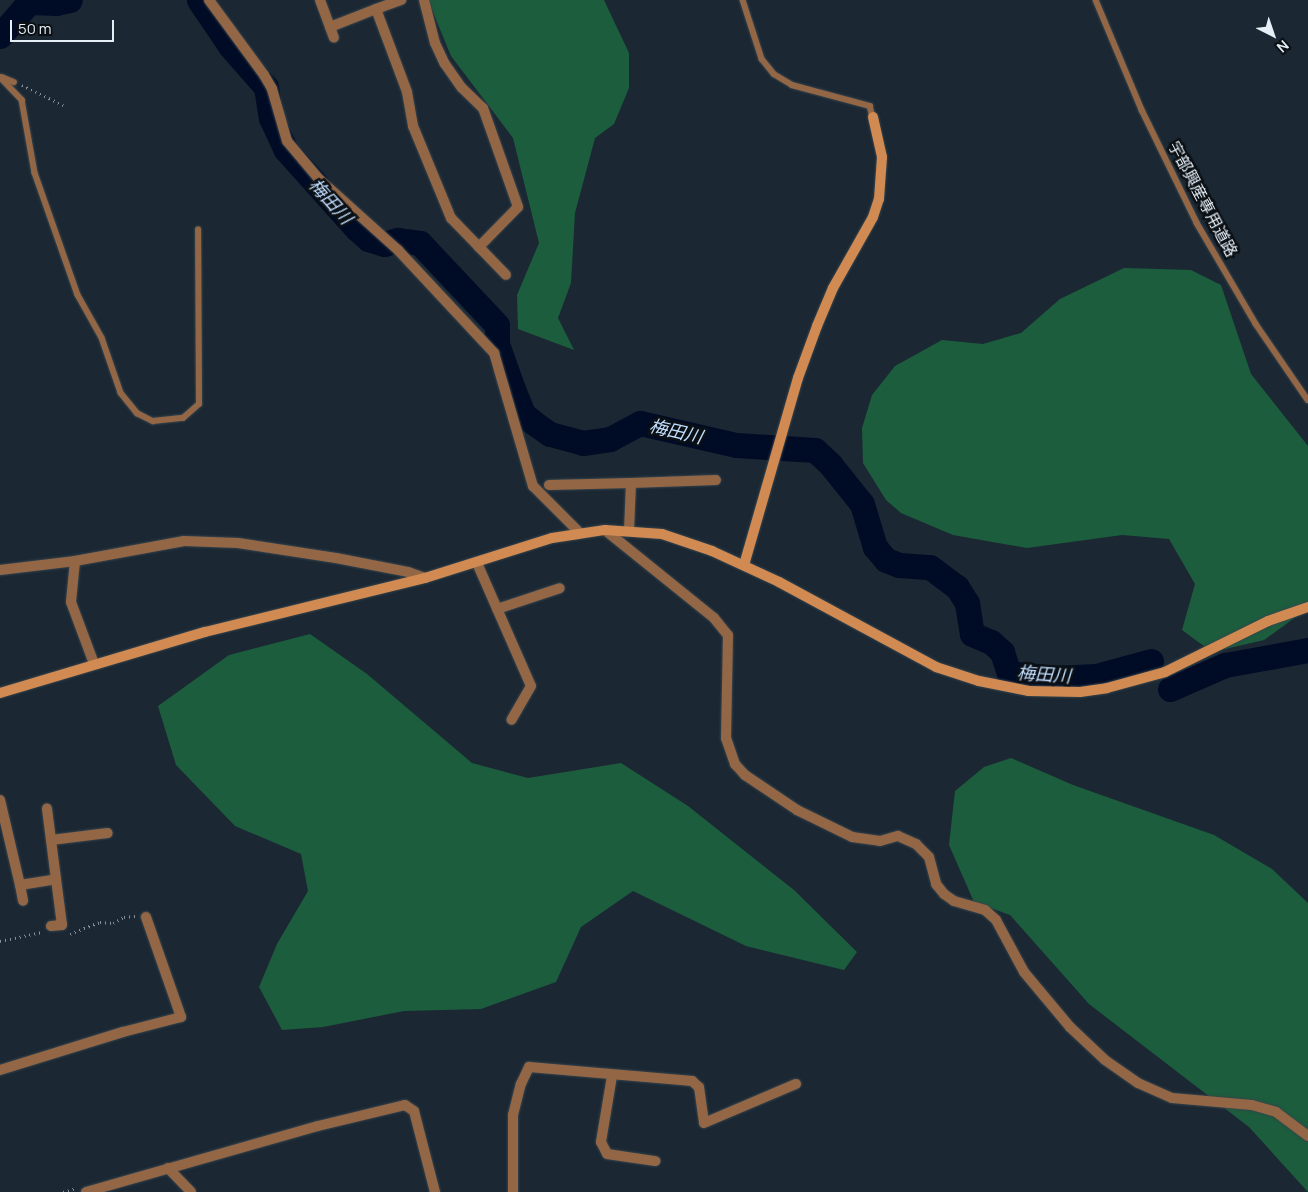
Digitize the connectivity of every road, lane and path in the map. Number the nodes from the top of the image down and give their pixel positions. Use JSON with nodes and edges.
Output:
{"nodes":[{"id":1,"x":209,"y":0,"type":"edge"},
{"id":2,"x":320,"y":0,"type":"edge"},
{"id":3,"x":401,"y":0,"type":"edge"},
{"id":4,"x":424,"y":0,"type":"edge"},
{"id":5,"x":743,"y":0,"type":"edge"},
{"id":6,"x":1096,"y":0,"type":"edge"},
{"id":7,"x":376,"y":9,"type":"junction"},
{"id":8,"x":330,"y":27,"type":"junction"},
{"id":9,"x":334,"y":38,"type":"dead end"},
{"id":10,"x":0,"y":77,"type":"edge"},
{"id":11,"x":14,"y":82,"type":"joint"},
{"id":12,"x":63,"y":104,"type":"dead end"},
{"id":13,"x":873,"y":117,"type":"joint"},
{"id":14,"x":198,"y":230,"type":"dead end"},
{"id":15,"x":479,"y":247,"type":"junction"},
{"id":16,"x":506,"y":274,"type":"dead end"},
{"id":17,"x":1308,"y":400,"type":"edge"},
{"id":18,"x":716,"y":480,"type":"dead end"},
{"id":19,"x":631,"y":483,"type":"junction"},
{"id":20,"x":548,"y":485,"type":"dead end"},
{"id":21,"x":605,"y":530,"type":"junction"},
{"id":22,"x":629,"y":530,"type":"junction"},
{"id":23,"x":580,"y":533,"type":"junction"},
{"id":24,"x":75,"y":561,"type":"junction"},
{"id":25,"x":477,"y":563,"type":"junction"},
{"id":26,"x":744,"y":565,"type":"junction"},
{"id":27,"x":0,"y":570,"type":"edge"},
{"id":28,"x":425,"y":578,"type":"junction"},
{"id":29,"x":560,"y":588,"type":"dead end"},
{"id":30,"x":1308,"y":606,"type":"edge"},
{"id":31,"x":497,"y":609,"type":"junction"},
{"id":32,"x":94,"y":664,"type":"junction"},
{"id":33,"x":0,"y":693,"type":"edge"},
{"id":34,"x":511,"y":720,"type":"dead end"},
{"id":35,"x":0,"y":800,"type":"edge"},
{"id":36,"x":47,"y":810,"type":"dead end"},
{"id":37,"x":108,"y":833,"type":"dead end"},
{"id":38,"x":51,"y":840,"type":"junction"},
{"id":39,"x":56,"y":879,"type":"junction"},
{"id":40,"x":20,"y":885,"type":"junction"},
{"id":41,"x":23,"y":901,"type":"dead end"},
{"id":42,"x":146,"y":917,"type":"dead end"},
{"id":43,"x":51,"y":926,"type":"dead end"},
{"id":44,"x":0,"y":1070,"type":"edge"},
{"id":45,"x":612,"y":1076,"type":"junction"},
{"id":46,"x":796,"y":1084,"type":"dead end"},
{"id":47,"x":1308,"y":1136,"type":"edge"},
{"id":48,"x":655,"y":1161,"type":"dead end"},
{"id":49,"x":168,"y":1168,"type":"junction"},
{"id":50,"x":86,"y":1192,"type":"edge"},
{"id":51,"x":191,"y":1192,"type":"edge"},
{"id":52,"x":435,"y":1192,"type":"edge"},
{"id":53,"x":513,"y":1192,"type":"edge"}],
"edges":[{"from":1,"to":23,"type":"street"},
{"from":2,"to":8,"type":"street"},
{"from":3,"to":7,"type":"street"},
{"from":4,"to":15,"type":"street"},
{"from":5,"to":13,"type":"lane"},
{"from":6,"to":17,"type":"lane","name":"宇部興産専用道路"},
{"from":7,"to":8,"type":"street"},
{"from":7,"to":15,"type":"street"},
{"from":8,"to":9,"type":"street"},
{"from":10,"to":11,"type":"lane"},
{"from":10,"to":14,"type":"lane"},
{"from":11,"to":12,"type":"path"},
{"from":13,"to":26,"type":"street"},
{"from":15,"to":16,"type":"street"},
{"from":18,"to":19,"type":"street"},
{"from":19,"to":20,"type":"street"},
{"from":19,"to":22,"type":"street"},
{"from":21,"to":22,"type":"street"},
{"from":21,"to":23,"type":"street"},
{"from":21,"to":47,"type":"street"},
{"from":22,"to":26,"type":"street"},
{"from":23,"to":25,"type":"street"},
{"from":24,"to":27,"type":"street"},
{"from":24,"to":28,"type":"street"},
{"from":24,"to":32,"type":"street"},
{"from":25,"to":28,"type":"street"},
{"from":25,"to":31,"type":"street"},
{"from":26,"to":30,"type":"street"},
{"from":28,"to":32,"type":"street"},
{"from":29,"to":31,"type":"street"},
{"from":31,"to":34,"type":"street"},
{"from":32,"to":33,"type":"street"},
{"from":35,"to":40,"type":"street"},
{"from":36,"to":38,"type":"street"},
{"from":37,"to":38,"type":"street"},
{"from":38,"to":39,"type":"street"},
{"from":39,"to":40,"type":"street"},
{"from":39,"to":43,"type":"street"},
{"from":40,"to":41,"type":"street"},
{"from":42,"to":44,"type":"street"},
{"from":45,"to":46,"type":"street"},
{"from":45,"to":48,"type":"street"},
{"from":45,"to":53,"type":"street"},
{"from":49,"to":50,"type":"street"},
{"from":49,"to":51,"type":"street"},
{"from":49,"to":52,"type":"street"}]}
